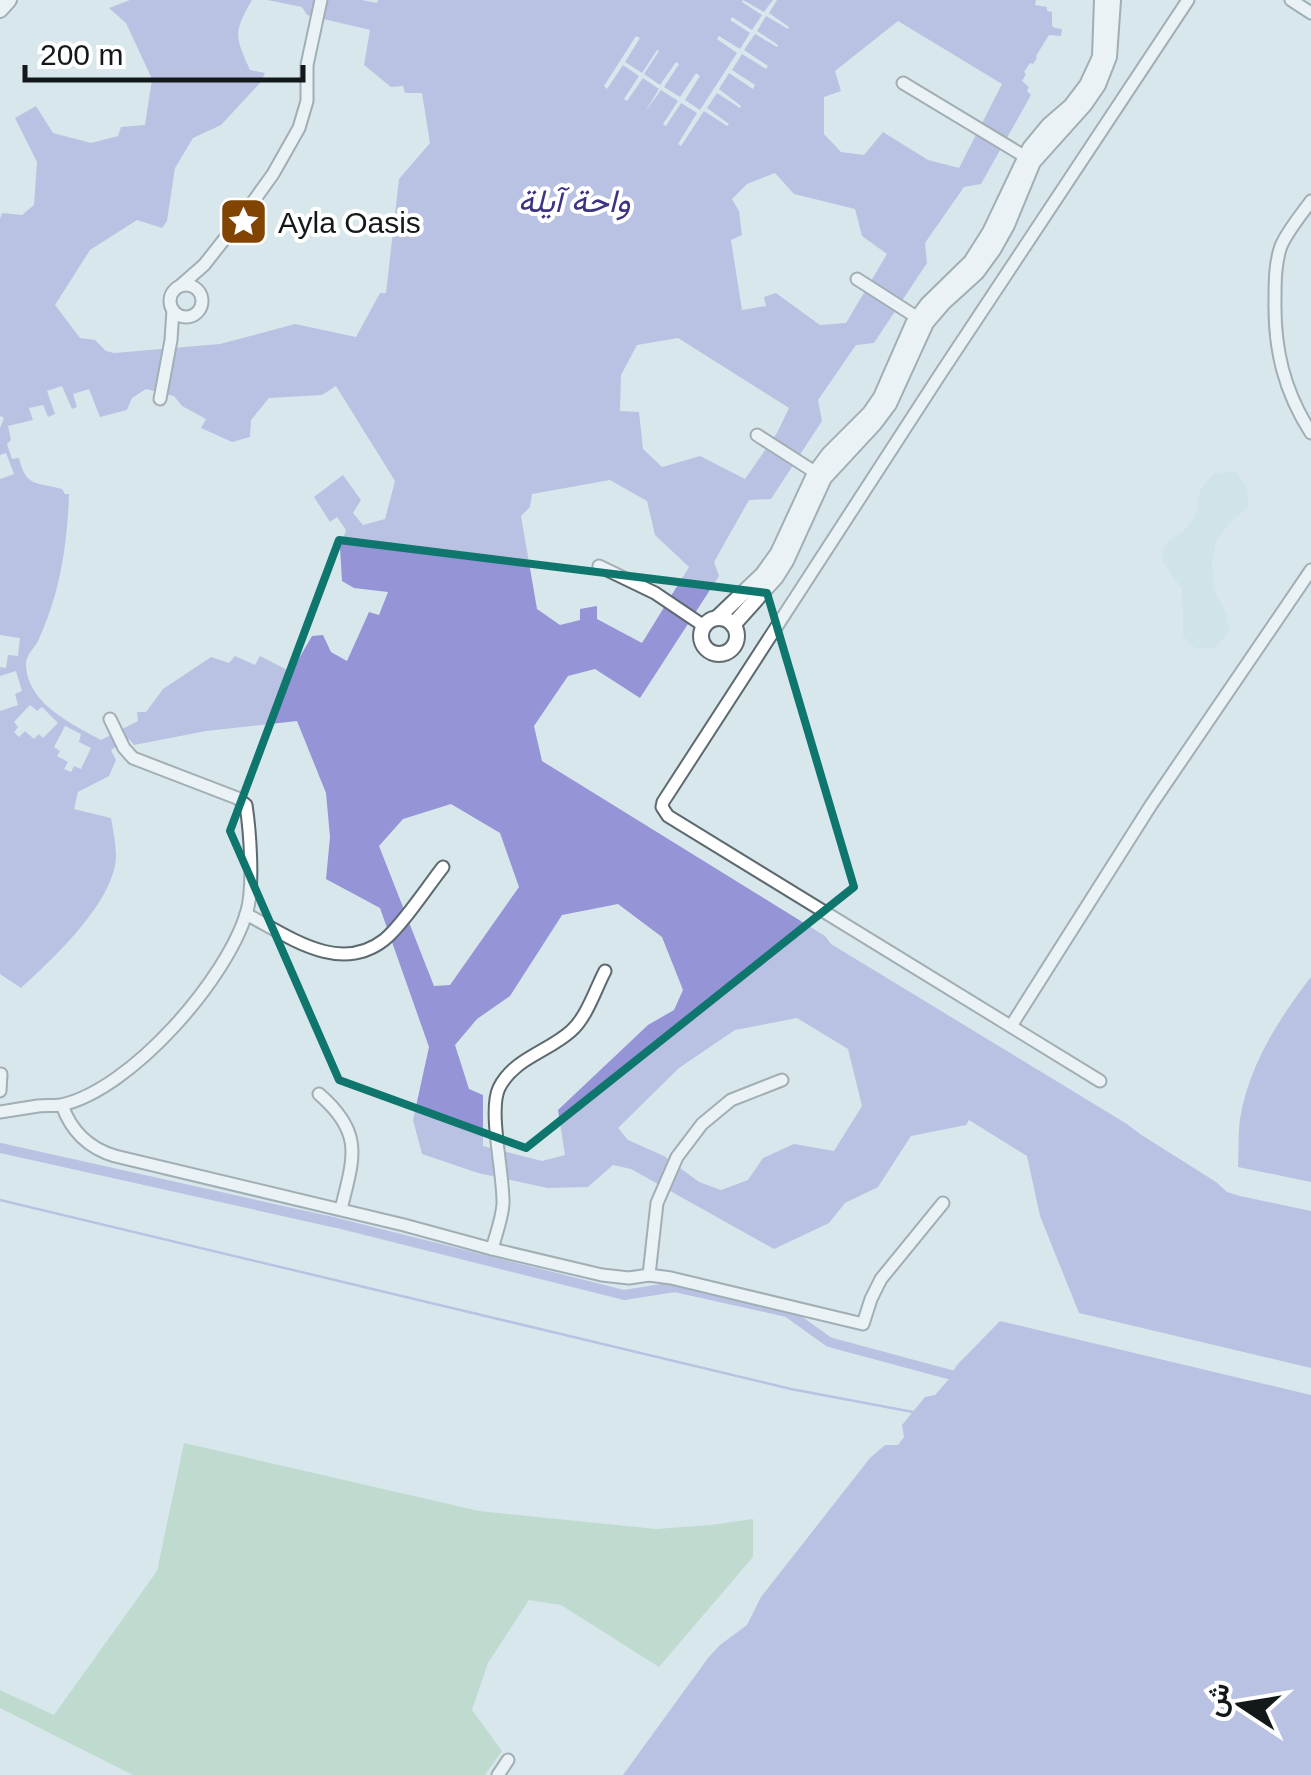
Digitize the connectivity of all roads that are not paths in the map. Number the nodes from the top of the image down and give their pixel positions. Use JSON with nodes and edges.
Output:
{"nodes":[{"id":1,"x":9,"y":0,"type":"edge"},
{"id":2,"x":321,"y":0,"type":"edge"},
{"id":3,"x":1102,"y":0,"type":"edge"},
{"id":4,"x":1113,"y":0,"type":"edge"},
{"id":5,"x":1188,"y":0,"type":"edge"},
{"id":6,"x":1290,"y":0,"type":"edge"},
{"id":7,"x":0,"y":10,"type":"edge"},
{"id":8,"x":1311,"y":13,"type":"edge"},
{"id":9,"x":903,"y":83,"type":"dead end"},
{"id":10,"x":1023,"y":155,"type":"junction"},
{"id":11,"x":1311,"y":201,"type":"edge"},
{"id":12,"x":204,"y":265,"type":"junction"},
{"id":13,"x":857,"y":279,"type":"dead end"},
{"id":14,"x":180,"y":286,"type":"junction"},
{"id":15,"x":202,"y":297,"type":"junction"},
{"id":16,"x":173,"y":310,"type":"junction"},
{"id":17,"x":187,"y":317,"type":"junction"},
{"id":18,"x":916,"y":317,"type":"junction"},
{"id":19,"x":172,"y":338,"type":"junction"},
{"id":20,"x":160,"y":400,"type":"dead end"},
{"id":21,"x":1311,"y":433,"type":"edge"},
{"id":22,"x":758,"y":435,"type":"dead end"},
{"id":23,"x":816,"y":473,"type":"junction"},
{"id":24,"x":600,"y":566,"type":"dead end"},
{"id":25,"x":1311,"y":570,"type":"edge"},
{"id":26,"x":705,"y":621,"type":"junction"},
{"id":27,"x":733,"y":625,"type":"junction"},
{"id":28,"x":110,"y":719,"type":"dead end"},
{"id":29,"x":443,"y":867,"type":"dead end"},
{"id":30,"x":246,"y":914,"type":"junction"},
{"id":31,"x":605,"y":971,"type":"dead end"},
{"id":32,"x":1012,"y":1026,"type":"junction"},
{"id":33,"x":2,"y":1074,"type":"edge"},
{"id":34,"x":782,"y":1080,"type":"dead end"},
{"id":35,"x":1100,"y":1081,"type":"dead end"},
{"id":36,"x":0,"y":1090,"type":"edge"},
{"id":37,"x":319,"y":1094,"type":"dead end"},
{"id":38,"x":62,"y":1105,"type":"junction"},
{"id":39,"x":0,"y":1112,"type":"edge"},
{"id":40,"x":943,"y":1204,"type":"dead end"},
{"id":41,"x":341,"y":1209,"type":"junction"},
{"id":42,"x":492,"y":1249,"type":"junction"},
{"id":43,"x":649,"y":1275,"type":"junction"},
{"id":44,"x":508,"y":1760,"type":"dead end"},
{"id":45,"x":498,"y":1775,"type":"edge"}],
"edges":[{"from":1,"to":7,"type":"street"},
{"from":2,"to":12,"type":"street"},
{"from":3,"to":10,"type":"street"},
{"from":4,"to":10,"type":"street"},
{"from":5,"to":32,"type":"street"},
{"from":6,"to":8,"type":"street"},
{"from":9,"to":10,"type":"street"},
{"from":10,"to":18,"type":"street"},
{"from":11,"to":21,"type":"street"},
{"from":12,"to":14,"type":"street"},
{"from":12,"to":15,"type":"street"},
{"from":13,"to":18,"type":"street"},
{"from":14,"to":15,"type":"street"},
{"from":14,"to":16,"type":"street"},
{"from":15,"to":17,"type":"street"},
{"from":16,"to":17,"type":"street"},
{"from":16,"to":19,"type":"street"},
{"from":17,"to":19,"type":"street"},
{"from":18,"to":23,"type":"street"},
{"from":19,"to":20,"type":"street"},
{"from":22,"to":23,"type":"street"},
{"from":23,"to":26,"type":"street"},
{"from":23,"to":27,"type":"street"},
{"from":24,"to":26,"type":"street"},
{"from":25,"to":32,"type":"street"},
{"from":26,"to":27,"type":"street"},
{"from":26,"to":27,"type":"street"},
{"from":28,"to":30,"type":"street"},
{"from":29,"to":30,"type":"street"},
{"from":30,"to":38,"type":"street"},
{"from":31,"to":42,"type":"street"},
{"from":32,"to":35,"type":"street"},
{"from":33,"to":36,"type":"street"},
{"from":34,"to":43,"type":"street"},
{"from":37,"to":41,"type":"street"},
{"from":38,"to":39,"type":"street"},
{"from":38,"to":41,"type":"street"},
{"from":40,"to":43,"type":"street"},
{"from":41,"to":42,"type":"street"},
{"from":42,"to":43,"type":"street"},
{"from":44,"to":45,"type":"street"}]}
